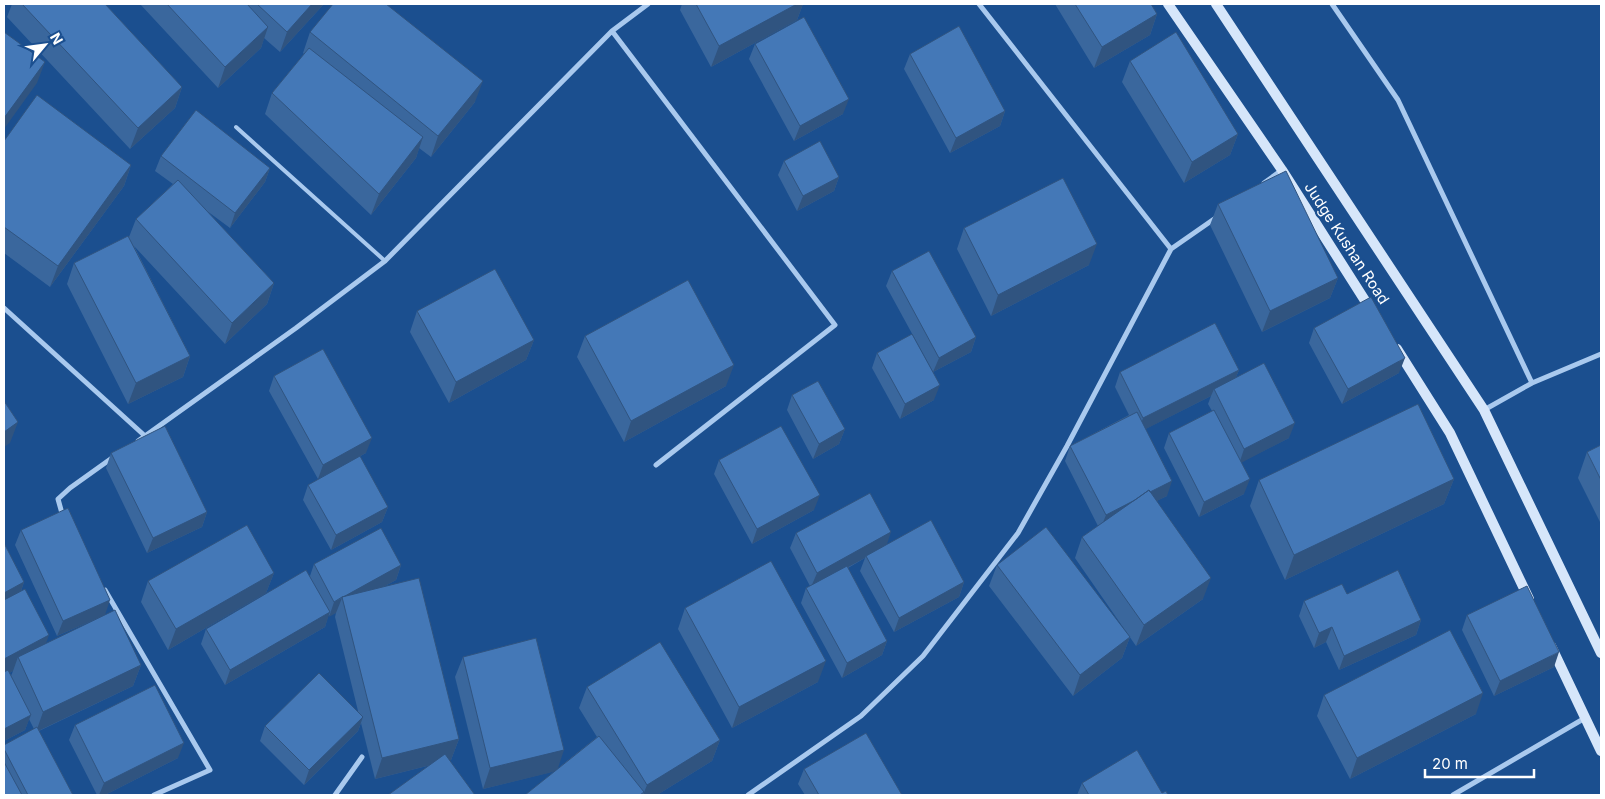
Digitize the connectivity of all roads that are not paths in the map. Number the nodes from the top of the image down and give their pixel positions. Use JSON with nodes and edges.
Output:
{"nodes":[{"id":1,"x":648,"y":4,"type":"edge"},
{"id":2,"x":979,"y":4,"type":"edge"},
{"id":3,"x":1168,"y":4,"type":"edge"},
{"id":4,"x":1216,"y":4,"type":"edge"},
{"id":5,"x":1332,"y":4,"type":"edge"},
{"id":6,"x":612,"y":31,"type":"junction"},
{"id":7,"x":236,"y":127,"type":"dead end"},
{"id":8,"x":1282,"y":170,"type":"junction"},
{"id":9,"x":1258,"y":187,"type":"edge"},
{"id":10,"x":1218,"y":215,"type":"edge"},
{"id":11,"x":1171,"y":249,"type":"junction"},
{"id":12,"x":385,"y":262,"type":"junction"},
{"id":13,"x":4,"y":308,"type":"edge"},
{"id":14,"x":1377,"y":318,"type":"edge"},
{"id":15,"x":1392,"y":343,"type":"edge"},
{"id":16,"x":1601,"y":354,"type":"edge"},
{"id":17,"x":1532,"y":383,"type":"junction"},
{"id":18,"x":1484,"y":410,"type":"junction"},
{"id":19,"x":145,"y":436,"type":"junction"},
{"id":20,"x":130,"y":446,"type":"edge"},
{"id":21,"x":115,"y":457,"type":"edge"},
{"id":22,"x":656,"y":465,"type":"dead end"},
{"id":23,"x":63,"y":518,"type":"edge"},
{"id":24,"x":100,"y":581,"type":"edge"},
{"id":25,"x":1535,"y":611,"type":"edge"},
{"id":26,"x":1547,"y":638,"type":"edge"},
{"id":27,"x":1601,"y":653,"type":"edge"},
{"id":28,"x":1585,"y":718,"type":"junction"},
{"id":29,"x":1601,"y":751,"type":"edge"},
{"id":30,"x":362,"y":757,"type":"dead end"},
{"id":31,"x":154,"y":795,"type":"edge"},
{"id":32,"x":335,"y":795,"type":"edge"},
{"id":33,"x":748,"y":795,"type":"edge"},
{"id":34,"x":1453,"y":795,"type":"edge"}],
"edges":[{"from":1,"to":6,"type":"street"},
{"from":2,"to":11,"type":"street"},
{"from":3,"to":8,"type":"main road","name":"Judge Kushan Road"},
{"from":4,"to":18,"type":"main road","name":"Judge Kushan Road"},
{"from":5,"to":17,"type":"street"},
{"from":6,"to":12,"type":"street"},
{"from":6,"to":22,"type":"street"},
{"from":7,"to":12,"type":"lane"},
{"from":8,"to":9,"type":"street"},
{"from":8,"to":14,"type":"main road","name":"Judge Kushan Road"},
{"from":10,"to":11,"type":"street"},
{"from":11,"to":33,"type":"street"},
{"from":12,"to":19,"type":"street"},
{"from":13,"to":19,"type":"street"},
{"from":15,"to":25,"type":"main road"},
{"from":16,"to":17,"type":"street"},
{"from":17,"to":18,"type":"street"},
{"from":18,"to":27,"type":"main road","name":"Judge Kushan Road"},
{"from":19,"to":20,"type":"street"},
{"from":21,"to":23,"type":"street"},
{"from":24,"to":31,"type":"street"},
{"from":26,"to":28,"type":"main road"},
{"from":28,"to":29,"type":"main road"},
{"from":28,"to":34,"type":"street"},
{"from":30,"to":32,"type":"street"}]}
